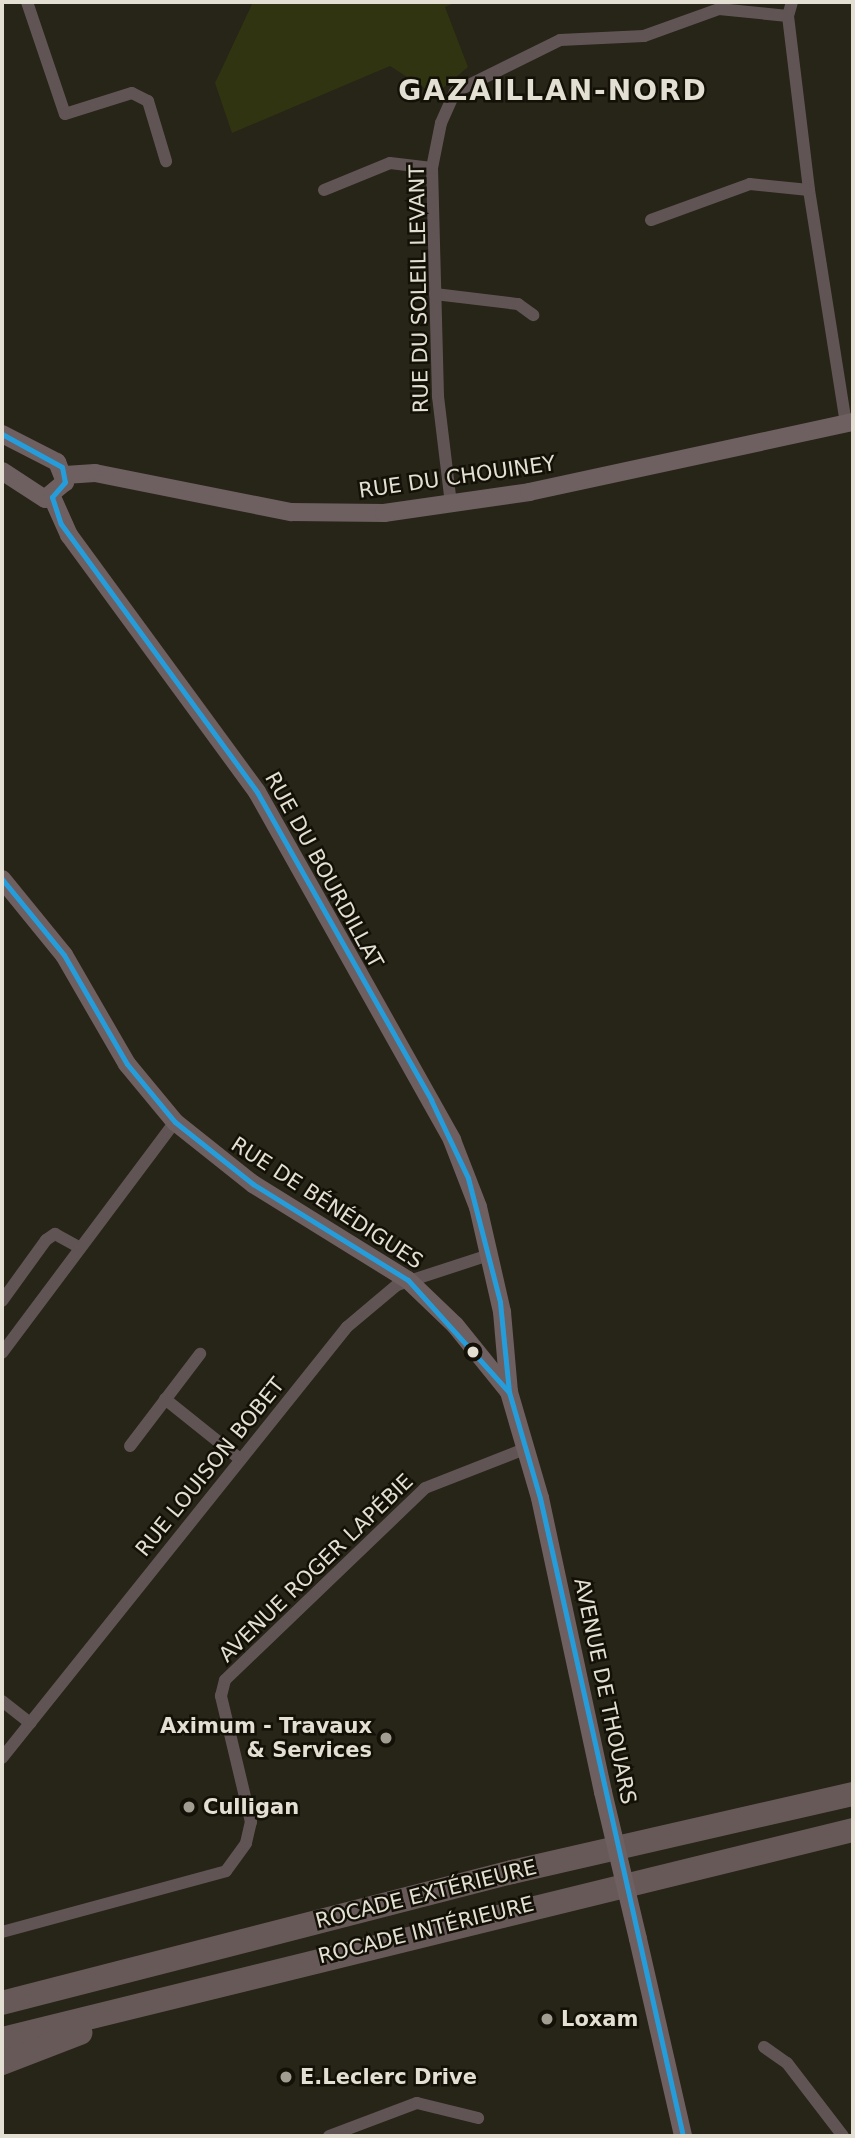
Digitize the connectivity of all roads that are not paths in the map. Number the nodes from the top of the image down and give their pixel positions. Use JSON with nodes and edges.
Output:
{"nodes":[{"id":1,"x":27,"y":2,"type":"edge"},
{"id":2,"x":792,"y":2,"type":"edge"},
{"id":3,"x":788,"y":16,"type":"junction"},
{"id":4,"x":166,"y":161,"type":"dead end"},
{"id":5,"x":432,"y":168,"type":"junction"},
{"id":6,"x":324,"y":190,"type":"dead end"},
{"id":7,"x":809,"y":190,"type":"junction"},
{"id":8,"x":651,"y":220,"type":"dead end"},
{"id":9,"x":435,"y":294,"type":"junction"},
{"id":10,"x":533,"y":315,"type":"dead end"},
{"id":11,"x":850,"y":423,"type":"edge"},
{"id":12,"x":2,"y":434,"type":"edge"},
{"id":13,"x":2,"y":471,"type":"edge"},
{"id":14,"x":65,"y":475,"type":"junction"},
{"id":15,"x":52,"y":497,"type":"junction"},
{"id":16,"x":451,"y":504,"type":"junction"},
{"id":17,"x":3,"y":884,"type":"edge"},
{"id":18,"x":175,"y":1122,"type":"junction"},
{"id":19,"x":78,"y":1247,"type":"junction"},
{"id":20,"x":489,"y":1255,"type":"junction"},
{"id":21,"x":408,"y":1280,"type":"junction"},
{"id":22,"x":2,"y":1301,"type":"edge"},
{"id":23,"x":2,"y":1353,"type":"edge"},
{"id":24,"x":200,"y":1354,"type":"dead end"},
{"id":25,"x":509,"y":1392,"type":"junction"},
{"id":26,"x":165,"y":1399,"type":"junction"},
{"id":27,"x":130,"y":1446,"type":"dead end"},
{"id":28,"x":527,"y":1448,"type":"junction"},
{"id":29,"x":240,"y":1459,"type":"junction"},
{"id":30,"x":2,"y":1700,"type":"edge"},
{"id":31,"x":30,"y":1723,"type":"junction"},
{"id":32,"x":2,"y":1758,"type":"edge"},
{"id":33,"x":847,"y":1793,"type":"edge"},
{"id":34,"x":853,"y":1830,"type":"edge"},
{"id":35,"x":853,"y":1842,"type":"edge"},
{"id":36,"x":766,"y":1850,"type":"junction"},
{"id":37,"x":2,"y":1932,"type":"edge"},
{"id":38,"x":270,"y":1968,"type":"junction"},
{"id":39,"x":2,"y":2003,"type":"edge"},
{"id":40,"x":2,"y":2039,"type":"edge"},
{"id":41,"x":764,"y":2047,"type":"dead end"},
{"id":42,"x":2,"y":2063,"type":"edge"},
{"id":43,"x":478,"y":2118,"type":"dead end"},
{"id":44,"x":329,"y":2136,"type":"edge"},
{"id":45,"x":683,"y":2136,"type":"edge"},
{"id":46,"x":843,"y":2136,"type":"edge"}],
"edges":[{"from":1,"to":4,"type":"street"},
{"from":2,"to":3,"type":"street"},
{"from":3,"to":5,"type":"street","name":"RUE DU SOLEIL LEVANT"},
{"from":3,"to":7,"type":"street"},
{"from":5,"to":6,"type":"street"},
{"from":5,"to":9,"type":"street","name":"RUE DU SOLEIL LEVANT"},
{"from":7,"to":8,"type":"street"},
{"from":7,"to":11,"type":"street"},
{"from":9,"to":10,"type":"street"},
{"from":9,"to":16,"type":"street","name":"RUE DU SOLEIL LEVANT"},
{"from":11,"to":16,"type":"street","name":"RUE DU CHOUINEY"},
{"from":12,"to":14,"type":"street"},
{"from":13,"to":15,"type":"street"},
{"from":14,"to":15,"type":"street"},
{"from":14,"to":16,"type":"street","name":"RUE DU CHOUINEY"},
{"from":15,"to":20,"type":"street","name":"RUE DU BOURDILLAT"},
{"from":17,"to":18,"type":"street","name":"RUE DE BÉNÉDIGUES"},
{"from":18,"to":19,"type":"street"},
{"from":18,"to":21,"type":"street","name":"RUE DE BÉNÉDIGUES"},
{"from":19,"to":22,"type":"street"},
{"from":19,"to":23,"type":"street"},
{"from":20,"to":21,"type":"street","name":"RUE LOUISON BOBET"},
{"from":20,"to":25,"type":"street","name":"AVENUE DE THOUARS"},
{"from":21,"to":25,"type":"street","name":"RUE DE BÉNÉDIGUES"},
{"from":21,"to":29,"type":"street","name":"RUE LOUISON BOBET"},
{"from":24,"to":26,"type":"street"},
{"from":25,"to":28,"type":"street","name":"AVENUE DE THOUARS"},
{"from":26,"to":27,"type":"street"},
{"from":26,"to":29,"type":"street"},
{"from":28,"to":37,"type":"street","name":"AVENUE ROGER LAPÉBIE"},
{"from":28,"to":45,"type":"street","name":"AVENUE DE THOUARS","bridge":true},
{"from":29,"to":31,"type":"street","name":"RUE LOUISON BOBET"},
{"from":30,"to":31,"type":"street"},
{"from":31,"to":32,"type":"street","name":"RUE LOUISON BOBET"},
{"from":33,"to":39,"type":"highway","name":"ROCADE EXTÉRIEURE"},
{"from":34,"to":36,"type":"highway","name":"ROCADE INTÉRIEURE"},
{"from":35,"to":36,"type":"highway"},
{"from":36,"to":38,"type":"highway","name":"ROCADE INTÉRIEURE"},
{"from":38,"to":40,"type":"highway","name":"ROCADE INTÉRIEURE"},
{"from":38,"to":42,"type":"highway"},
{"from":41,"to":46,"type":"street"},
{"from":43,"to":44,"type":"street"}]}
